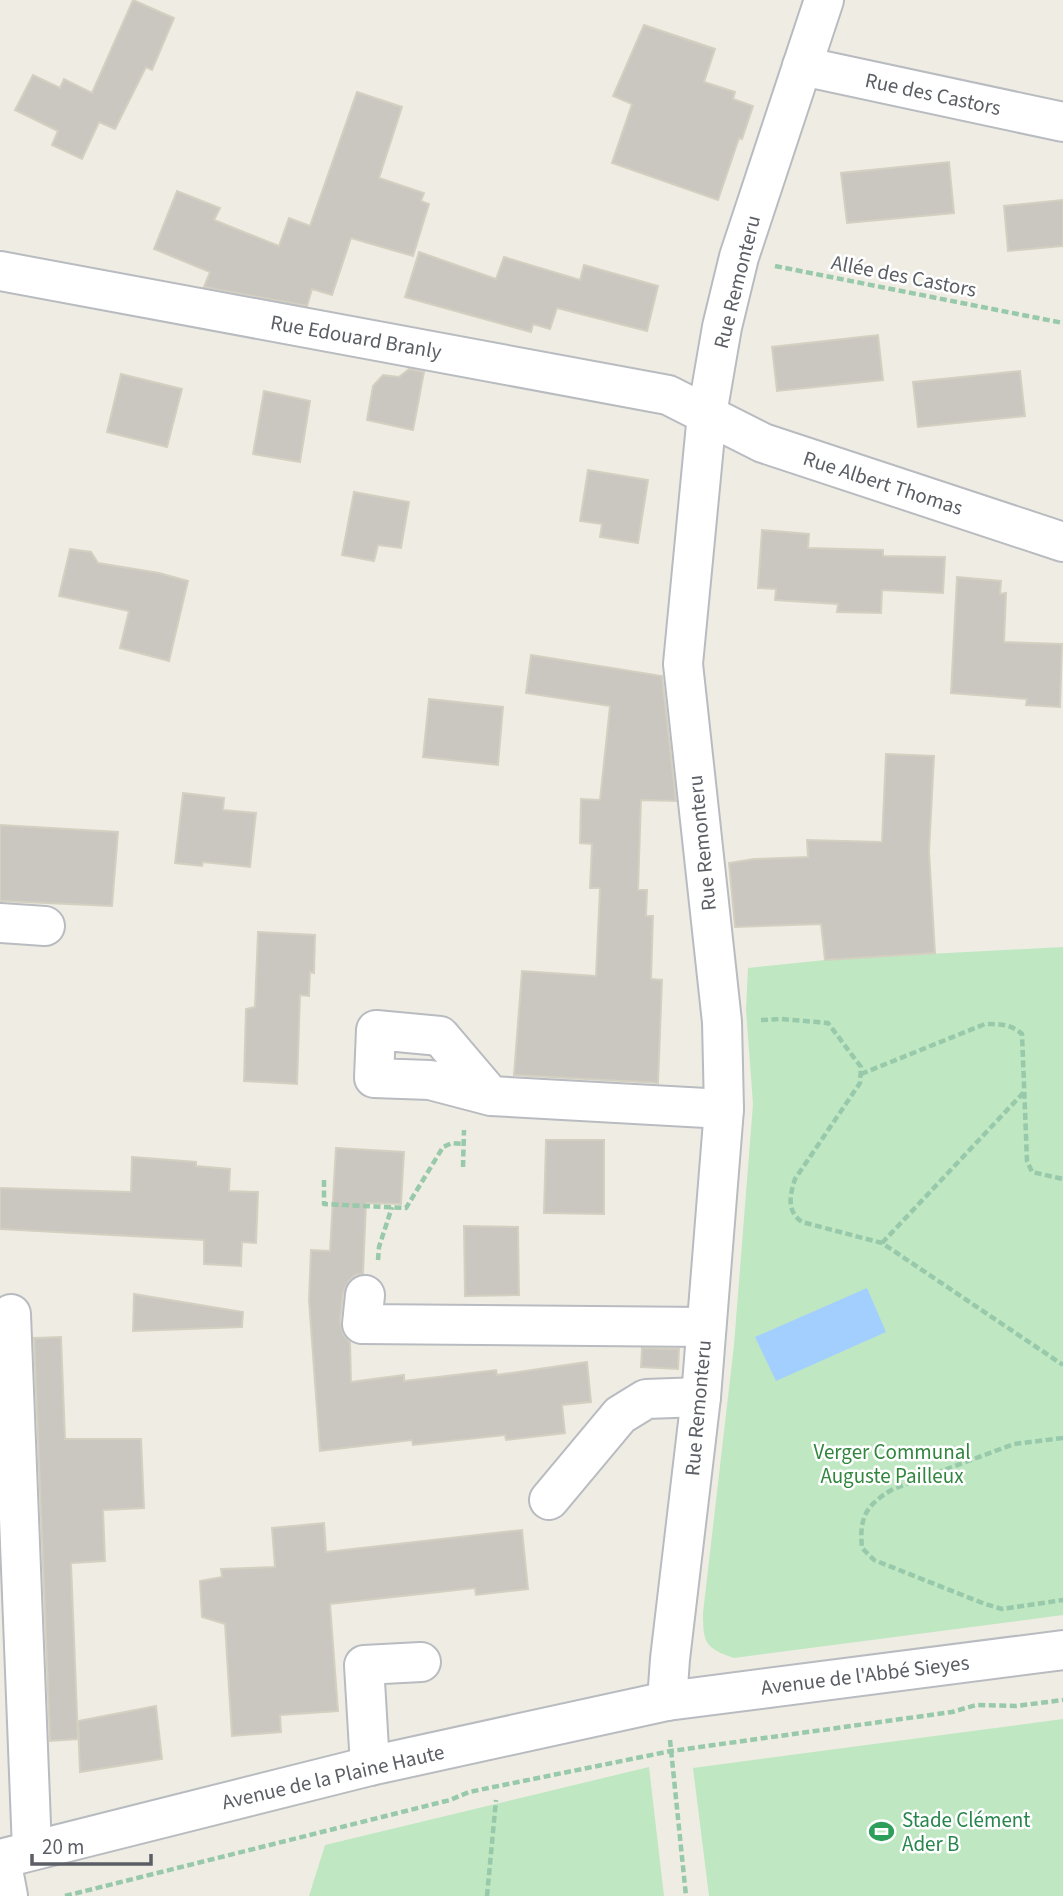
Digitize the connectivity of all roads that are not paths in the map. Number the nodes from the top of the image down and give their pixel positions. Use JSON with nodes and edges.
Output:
{"nodes":[{"id":1,"x":824,"y":0,"type":"edge"},
{"id":2,"x":803,"y":66,"type":"junction"},
{"id":3,"x":1063,"y":122,"type":"edge"},
{"id":4,"x":0,"y":271,"type":"edge"},
{"id":5,"x":708,"y":414,"type":"junction"},
{"id":6,"x":1063,"y":542,"type":"edge"},
{"id":7,"x":0,"y":923,"type":"edge"},
{"id":8,"x":45,"y":926,"type":"dead end"},
{"id":9,"x":491,"y":1096,"type":"dead end"},
{"id":10,"x":724,"y":1109,"type":"junction"},
{"id":11,"x":365,"y":1295,"type":"dead end"},
{"id":12,"x":11,"y":1314,"type":"dead end"},
{"id":13,"x":706,"y":1327,"type":"junction"},
{"id":14,"x":701,"y":1397,"type":"junction"},
{"id":15,"x":549,"y":1500,"type":"dead end"},
{"id":16,"x":1063,"y":1650,"type":"edge"},
{"id":17,"x":421,"y":1662,"type":"dead end"},
{"id":18,"x":667,"y":1701,"type":"junction"},
{"id":19,"x":370,"y":1766,"type":"junction"},
{"id":20,"x":11,"y":1856,"type":"edge"},
{"id":21,"x":8,"y":1896,"type":"edge"}],
"edges":[{"from":1,"to":2,"type":"street","name":"Rue Remonteru"},
{"from":2,"to":3,"type":"street","name":"Rue des Castors"},
{"from":2,"to":5,"type":"street","name":"Rue Remonteru"},
{"from":4,"to":5,"type":"street","name":"Rue Edouard Branly"},
{"from":5,"to":6,"type":"street","name":"Rue Albert Thomas"},
{"from":5,"to":10,"type":"street","name":"Rue Remonteru"},
{"from":7,"to":8,"type":"street"},
{"from":9,"to":10,"type":"street"},
{"from":10,"to":13,"type":"street","name":"Rue Remonteru"},
{"from":11,"to":13,"type":"street"},
{"from":12,"to":20,"type":"street"},
{"from":13,"to":14,"type":"street","name":"Rue Remonteru"},
{"from":14,"to":15,"type":"street"},
{"from":14,"to":18,"type":"street","name":"Rue Remonteru"},
{"from":16,"to":18,"type":"street","name":"Avenue de l'Abbé Sieyes"},
{"from":17,"to":19,"type":"street"},
{"from":18,"to":19,"type":"street","name":"Avenue de la Plaine Haute"},
{"from":19,"to":20,"type":"street","name":"Avenue de la Plaine Haute"},
{"from":20,"to":21,"type":"street"}]}
